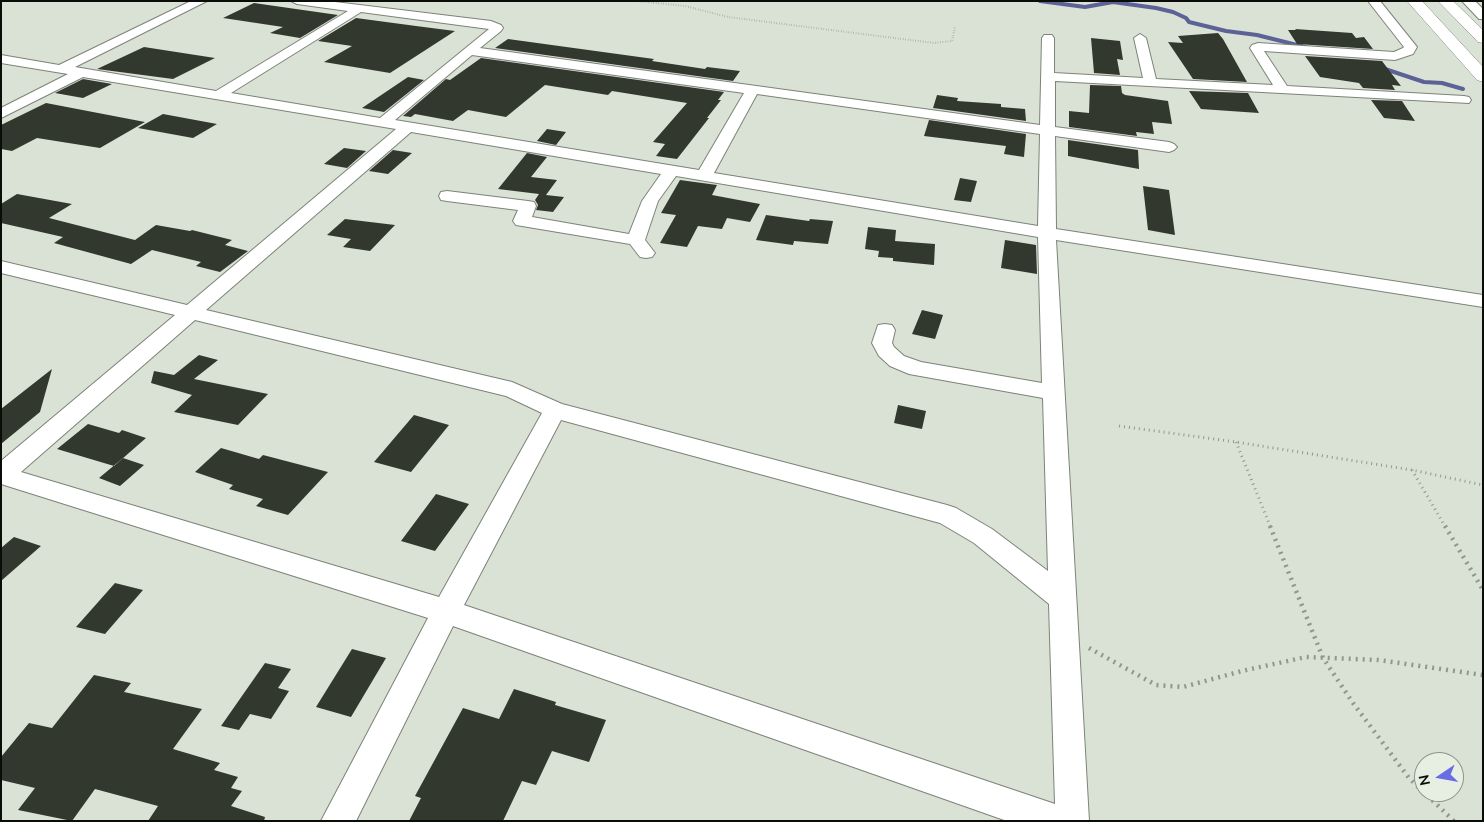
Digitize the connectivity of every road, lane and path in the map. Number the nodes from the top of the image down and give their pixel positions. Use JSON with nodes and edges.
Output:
{"nodes":[{"id":1,"x":201,"y":1,"type":"edge"},
{"id":2,"x":297,"y":1,"type":"edge"},
{"id":3,"x":636,"y":1,"type":"edge"},
{"id":4,"x":1374,"y":1,"type":"edge"},
{"id":5,"x":1414,"y":1,"type":"edge"},
{"id":6,"x":1445,"y":1,"type":"edge"},
{"id":7,"x":1468,"y":1,"type":"edge"},
{"id":8,"x":359,"y":9,"type":"junction"},
{"id":9,"x":1483,"y":16,"type":"edge"},
{"id":10,"x":955,"y":27,"type":"dead end"},
{"id":11,"x":1048,"y":38,"type":"dead end"},
{"id":12,"x":1140,"y":38,"type":"dead end"},
{"id":13,"x":1483,"y":39,"type":"edge"},
{"id":14,"x":472,"y":50,"type":"junction"},
{"id":15,"x":1,"y":59,"type":"edge"},
{"id":16,"x":61,"y":69,"type":"junction"},
{"id":17,"x":82,"y":72,"type":"junction"},
{"id":18,"x":1048,"y":77,"type":"junction"},
{"id":19,"x":1483,"y":77,"type":"edge"},
{"id":20,"x":1150,"y":81,"type":"junction"},
{"id":21,"x":753,"y":89,"type":"junction"},
{"id":22,"x":1282,"y":89,"type":"junction"},
{"id":23,"x":218,"y":94,"type":"junction"},
{"id":24,"x":1464,"y":100,"type":"dead end"},
{"id":25,"x":1,"y":114,"type":"edge"},
{"id":26,"x":384,"y":122,"type":"junction"},
{"id":27,"x":410,"y":126,"type":"junction"},
{"id":28,"x":1049,"y":130,"type":"junction"},
{"id":29,"x":1169,"y":146,"type":"dead end"},
{"id":30,"x":671,"y":170,"type":"junction"},
{"id":31,"x":704,"y":176,"type":"junction"},
{"id":32,"x":446,"y":196,"type":"dead end"},
{"id":33,"x":1047,"y":233,"type":"junction"},
{"id":34,"x":1,"y":267,"type":"edge"},
{"id":35,"x":1483,"y":301,"type":"edge"},
{"id":36,"x":192,"y":313,"type":"junction"},
{"id":37,"x":884,"y":330,"type":"dead end"},
{"id":38,"x":1054,"y":392,"type":"junction"},
{"id":39,"x":555,"y":410,"type":"junction"},
{"id":40,"x":1118,"y":426,"type":"dead end"},
{"id":41,"x":1236,"y":442,"type":"junction"},
{"id":42,"x":1412,"y":470,"type":"junction"},
{"id":43,"x":1,"y":475,"type":"edge"},
{"id":44,"x":1483,"y":485,"type":"edge"},
{"id":45,"x":1483,"y":590,"type":"edge"},
{"id":46,"x":1062,"y":598,"type":"junction"},
{"id":47,"x":446,"y":612,"type":"junction"},
{"id":48,"x":1064,"y":635,"type":"junction"},
{"id":49,"x":1323,"y":658,"type":"junction"},
{"id":50,"x":1483,"y":675,"type":"edge"},
{"id":51,"x":338,"y":821,"type":"edge"},
{"id":52,"x":1054,"y":821,"type":"edge"},
{"id":53,"x":1072,"y":821,"type":"edge"},
{"id":54,"x":1454,"y":821,"type":"edge"}],
"edges":[{"from":1,"to":16,"type":"street"},
{"from":2,"to":8,"type":"street"},
{"from":3,"to":10,"type":"path"},
{"from":4,"to":22,"type":"street"},
{"from":5,"to":19,"type":"highway"},
{"from":6,"to":13,"type":"highway"},
{"from":7,"to":9,"type":"street"},
{"from":8,"to":14,"type":"street"},
{"from":8,"to":23,"type":"street"},
{"from":11,"to":18,"type":"street"},
{"from":12,"to":20,"type":"street"},
{"from":14,"to":21,"type":"street"},
{"from":14,"to":26,"type":"street"},
{"from":15,"to":16,"type":"street"},
{"from":16,"to":17,"type":"street"},
{"from":17,"to":23,"type":"street"},
{"from":17,"to":25,"type":"street"},
{"from":18,"to":20,"type":"street"},
{"from":18,"to":28,"type":"street"},
{"from":20,"to":22,"type":"street"},
{"from":21,"to":28,"type":"street"},
{"from":21,"to":31,"type":"street"},
{"from":22,"to":24,"type":"street"},
{"from":23,"to":26,"type":"street"},
{"from":26,"to":27,"type":"street"},
{"from":27,"to":30,"type":"street"},
{"from":27,"to":36,"type":"street"},
{"from":28,"to":29,"type":"street"},
{"from":28,"to":33,"type":"street"},
{"from":30,"to":31,"type":"street"},
{"from":30,"to":32,"type":"street"},
{"from":31,"to":33,"type":"street"},
{"from":33,"to":35,"type":"street"},
{"from":33,"to":38,"type":"street"},
{"from":34,"to":36,"type":"street"},
{"from":36,"to":39,"type":"street"},
{"from":36,"to":43,"type":"street"},
{"from":37,"to":38,"type":"street"},
{"from":38,"to":46,"type":"street"},
{"from":39,"to":46,"type":"street"},
{"from":39,"to":47,"type":"street"},
{"from":40,"to":41,"type":"path"},
{"from":41,"to":42,"type":"path"},
{"from":41,"to":49,"type":"path"},
{"from":42,"to":44,"type":"path"},
{"from":42,"to":45,"type":"path"},
{"from":43,"to":47,"type":"street"},
{"from":46,"to":48,"type":"street"},
{"from":47,"to":51,"type":"street"},
{"from":47,"to":52,"type":"street"},
{"from":48,"to":49,"type":"path"},
{"from":48,"to":53,"type":"street"},
{"from":49,"to":50,"type":"path"},
{"from":49,"to":54,"type":"path"}]}
